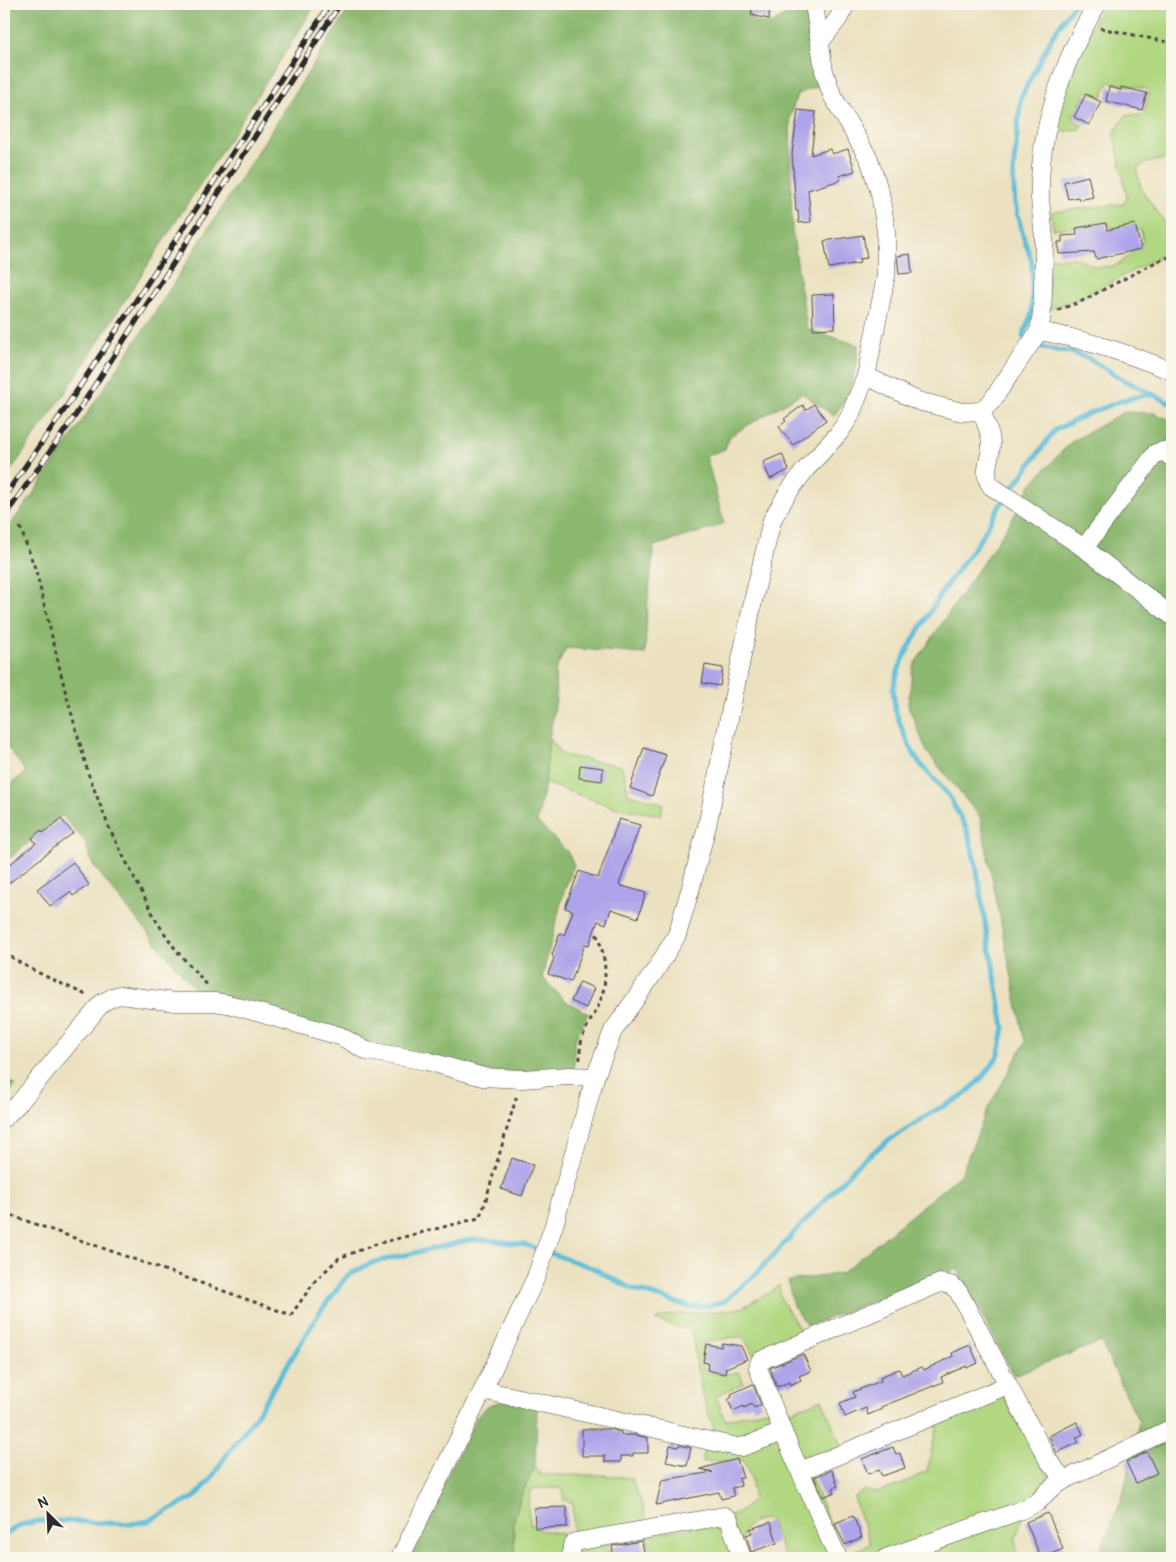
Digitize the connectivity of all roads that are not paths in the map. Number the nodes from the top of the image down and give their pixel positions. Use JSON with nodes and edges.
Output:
{"nodes":[{"id":1,"x":814,"y":4,"type":"edge"},
{"id":2,"x":846,"y":4,"type":"edge"},
{"id":3,"x":1097,"y":4,"type":"edge"},
{"id":4,"x":820,"y":41,"type":"junction"},
{"id":5,"x":1039,"y":330,"type":"junction"},
{"id":6,"x":1172,"y":371,"type":"edge"},
{"id":7,"x":866,"y":376,"type":"junction"},
{"id":8,"x":981,"y":411,"type":"junction"},
{"id":9,"x":1172,"y":458,"type":"edge"},
{"id":10,"x":1084,"y":548,"type":"junction"},
{"id":11,"x":1172,"y":616,"type":"edge"},
{"id":12,"x":588,"y":1076,"type":"junction"},
{"id":13,"x":4,"y":1118,"type":"edge"},
{"id":14,"x":1008,"y":1385,"type":"junction"},
{"id":15,"x":483,"y":1390,"type":"junction"},
{"id":16,"x":1172,"y":1428,"type":"edge"},
{"id":17,"x":783,"y":1432,"type":"junction"},
{"id":18,"x":800,"y":1471,"type":"junction"},
{"id":19,"x":1064,"y":1480,"type":"junction"},
{"id":20,"x":400,"y":1558,"type":"edge"},
{"id":21,"x":571,"y":1558,"type":"edge"},
{"id":22,"x":742,"y":1558,"type":"edge"},
{"id":23,"x":838,"y":1558,"type":"edge"},
{"id":24,"x":886,"y":1558,"type":"edge"}],
"edges":[{"from":1,"to":4,"type":"street"},
{"from":2,"to":4,"type":"street"},
{"from":3,"to":5,"type":"street"},
{"from":4,"to":7,"type":"street"},
{"from":5,"to":6,"type":"street"},
{"from":5,"to":8,"type":"street"},
{"from":7,"to":8,"type":"street"},
{"from":7,"to":12,"type":"street"},
{"from":8,"to":10,"type":"street"},
{"from":9,"to":10,"type":"street"},
{"from":10,"to":11,"type":"street"},
{"from":12,"to":13,"type":"street"},
{"from":12,"to":15,"type":"street"},
{"from":14,"to":17,"type":"street"},
{"from":14,"to":18,"type":"street"},
{"from":14,"to":19,"type":"street"},
{"from":15,"to":17,"type":"street"},
{"from":15,"to":20,"type":"street"},
{"from":16,"to":19,"type":"street"},
{"from":17,"to":18,"type":"street"},
{"from":18,"to":23,"type":"street"},
{"from":19,"to":24,"type":"street"},
{"from":21,"to":22,"type":"street"}]}
